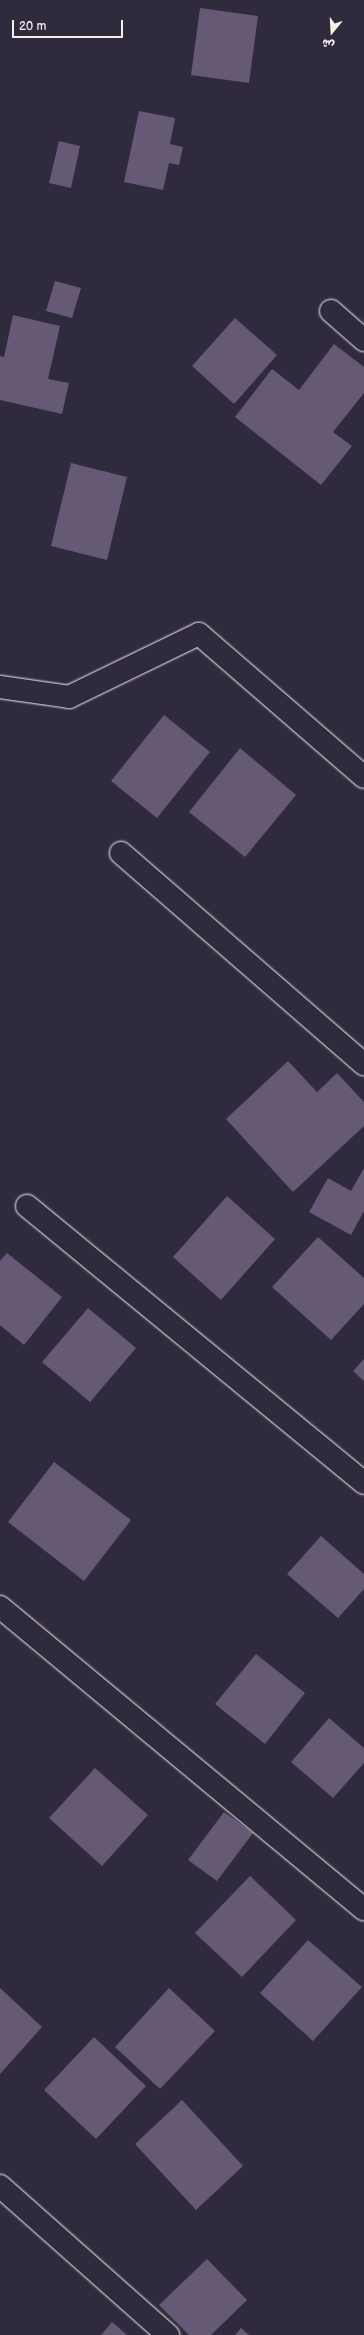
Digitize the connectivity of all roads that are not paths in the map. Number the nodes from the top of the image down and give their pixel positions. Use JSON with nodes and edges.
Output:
{"nodes":[{"id":1,"x":331,"y":311,"type":"dead end"},
{"id":2,"x":364,"y":340,"type":"edge"},
{"id":3,"x":0,"y":688,"type":"edge"},
{"id":4,"x":364,"y":777,"type":"edge"},
{"id":5,"x":120,"y":853,"type":"dead end"},
{"id":6,"x":364,"y":1064,"type":"edge"},
{"id":7,"x":27,"y":1206,"type":"dead end"},
{"id":8,"x":364,"y":1483,"type":"edge"},
{"id":9,"x":0,"y":1607,"type":"edge"},
{"id":10,"x":364,"y":1908,"type":"edge"},
{"id":11,"x":0,"y":2186,"type":"edge"},
{"id":12,"x":168,"y":2335,"type":"edge"}],
"edges":[{"from":1,"to":2,"type":"street"},
{"from":3,"to":4,"type":"street"},
{"from":5,"to":6,"type":"street"},
{"from":7,"to":8,"type":"street"},
{"from":9,"to":10,"type":"street"},
{"from":11,"to":12,"type":"street"}]}
